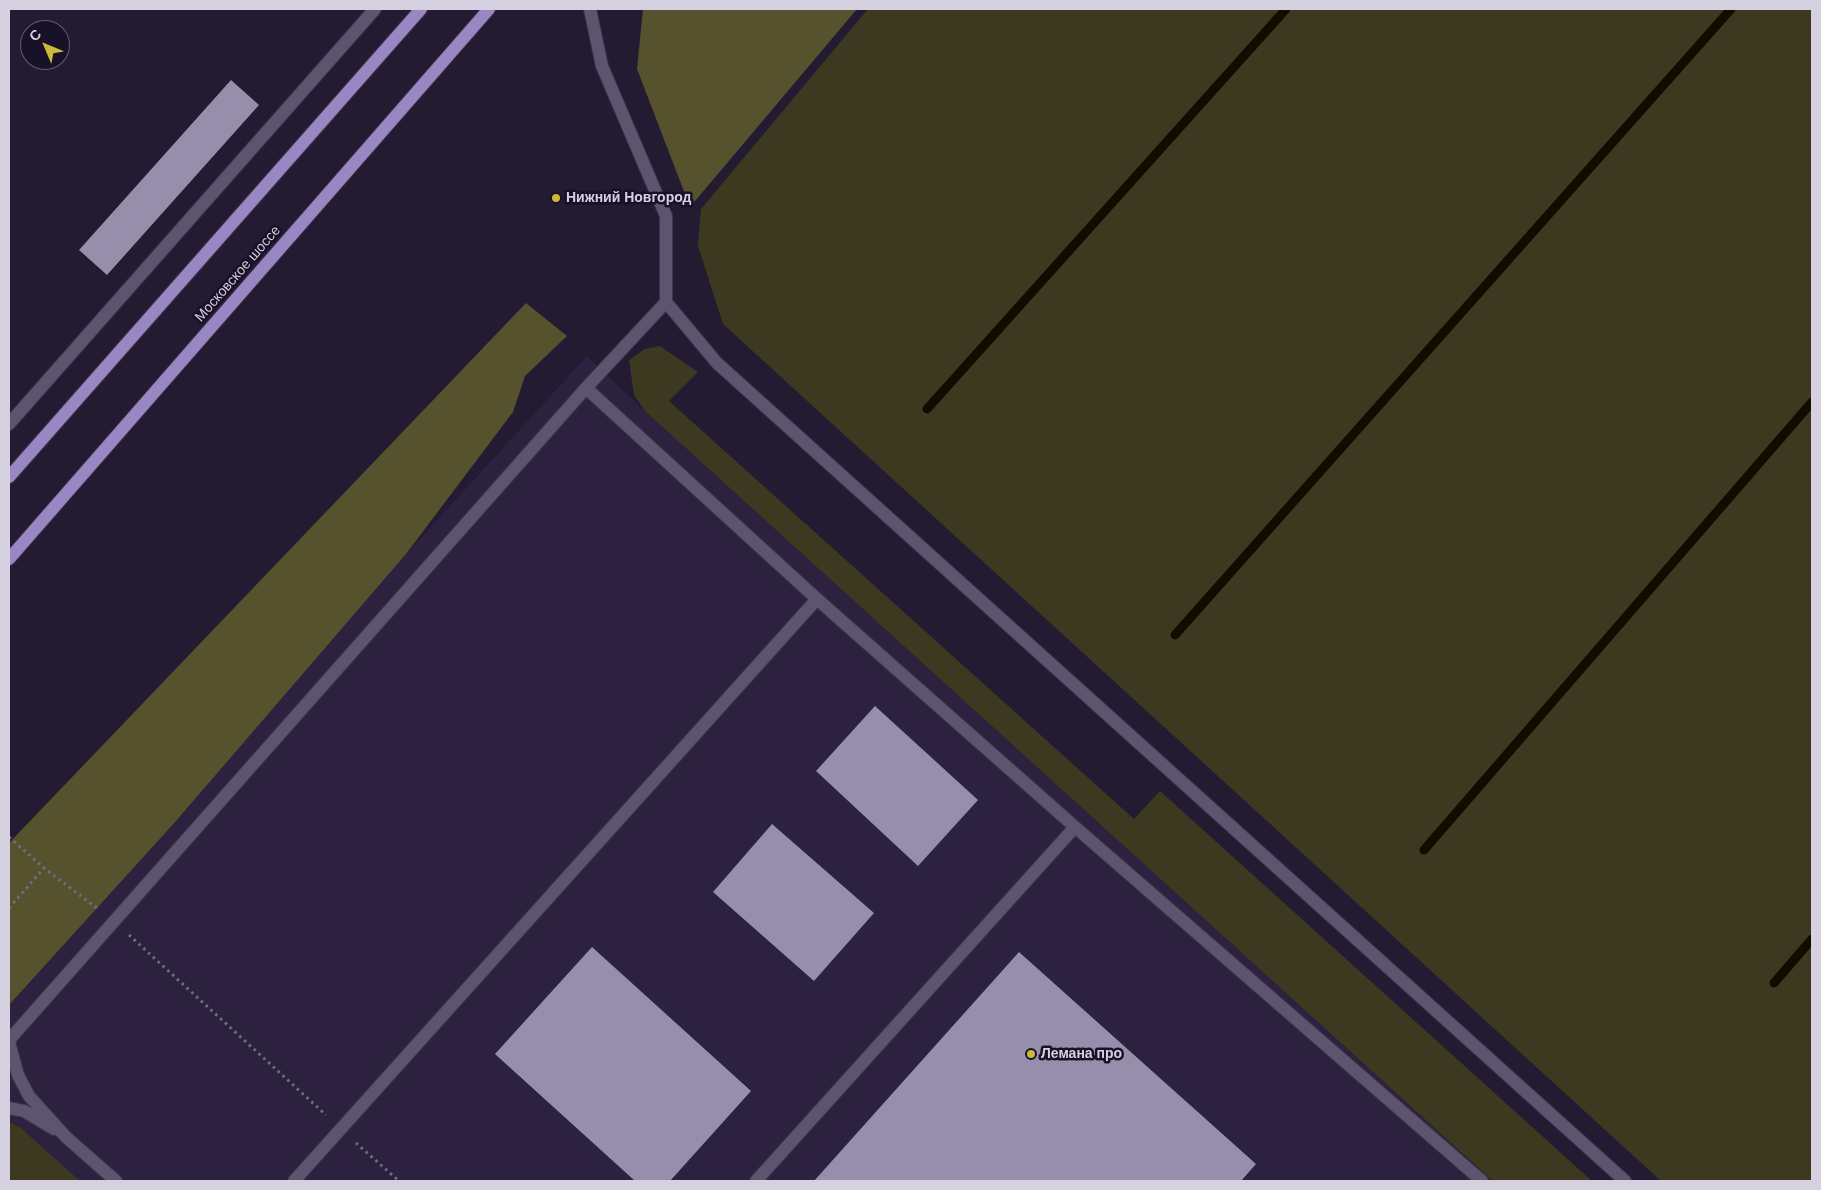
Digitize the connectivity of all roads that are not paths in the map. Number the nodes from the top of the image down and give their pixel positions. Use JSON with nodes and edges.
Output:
{"nodes":[{"id":1,"x":375,"y":9,"type":"edge"},
{"id":2,"x":421,"y":9,"type":"edge"},
{"id":3,"x":489,"y":9,"type":"edge"},
{"id":4,"x":590,"y":9,"type":"edge"},
{"id":5,"x":666,"y":302,"type":"junction"},
{"id":6,"x":586,"y":388,"type":"junction"},
{"id":7,"x":9,"y":424,"type":"edge"},
{"id":8,"x":9,"y":477,"type":"edge"},
{"id":9,"x":9,"y":559,"type":"edge"},
{"id":10,"x":818,"y":599,"type":"junction"},
{"id":11,"x":1075,"y":827,"type":"junction"},
{"id":12,"x":9,"y":1041,"type":"edge"},
{"id":13,"x":9,"y":1108,"type":"edge"},
{"id":14,"x":66,"y":1137,"type":"junction"},
{"id":15,"x":116,"y":1181,"type":"edge"},
{"id":16,"x":294,"y":1181,"type":"edge"},
{"id":17,"x":756,"y":1181,"type":"edge"},
{"id":18,"x":1482,"y":1181,"type":"edge"},
{"id":19,"x":1625,"y":1181,"type":"edge"}],
"edges":[{"from":1,"to":7,"type":"lane"},
{"from":2,"to":8,"type":"main road"},
{"from":3,"to":9,"type":"main road","name":"Московское шоссе"},
{"from":4,"to":5,"type":"lane"},
{"from":5,"to":6,"type":"lane"},
{"from":5,"to":19,"type":"lane"},
{"from":6,"to":10,"type":"lane"},
{"from":6,"to":12,"type":"lane"},
{"from":10,"to":11,"type":"lane"},
{"from":10,"to":16,"type":"lane"},
{"from":11,"to":17,"type":"lane"},
{"from":11,"to":18,"type":"lane"},
{"from":12,"to":14,"type":"lane"},
{"from":13,"to":14,"type":"lane"},
{"from":14,"to":15,"type":"lane"}]}
